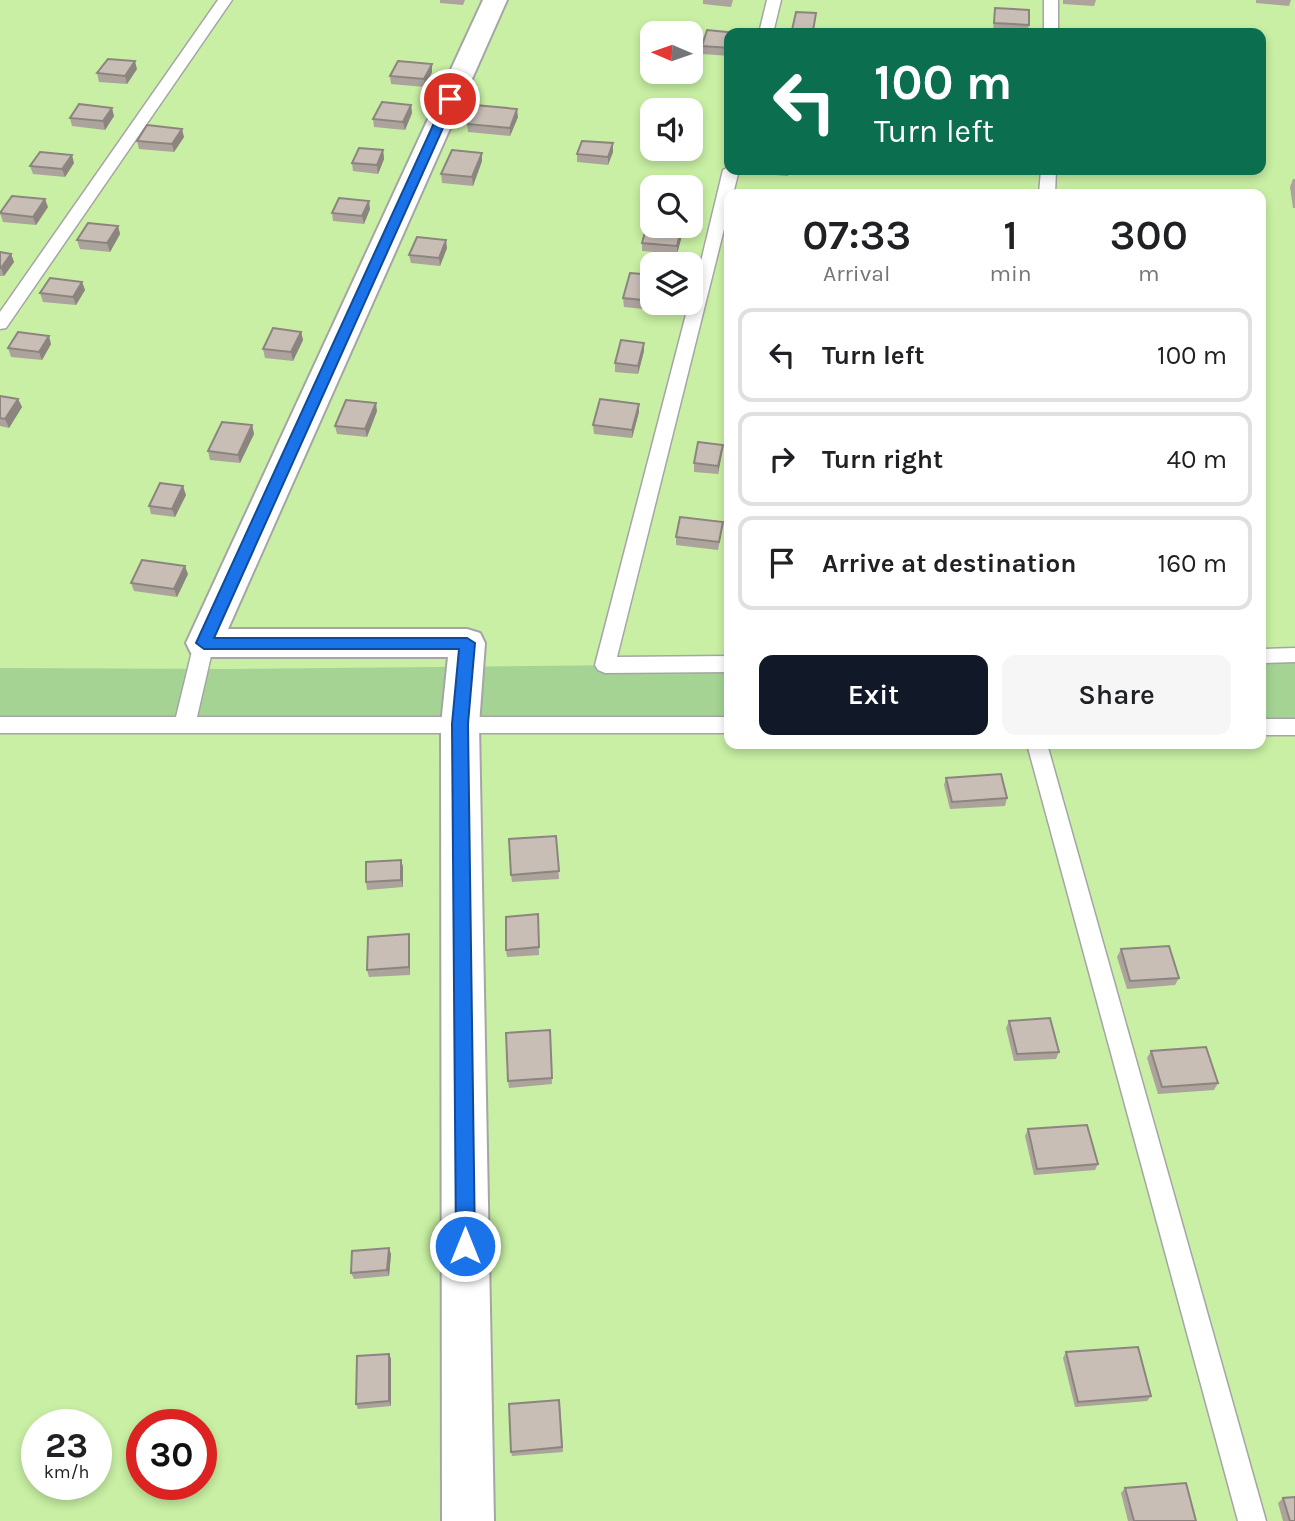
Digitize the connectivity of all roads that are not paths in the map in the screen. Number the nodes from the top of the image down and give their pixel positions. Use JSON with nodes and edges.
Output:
{"nodes":[{"id":1,"x":225,"y":0,"type":"edge"},
{"id":2,"x":495,"y":0,"type":"edge"},
{"id":3,"x":774,"y":0,"type":"edge"},
{"id":4,"x":1051,"y":0,"type":"edge"},
{"id":5,"x":767,"y":28,"type":"edge"},
{"id":6,"x":1051,"y":28,"type":"edge"},
{"id":7,"x":724,"y":198,"type":"edge"},
{"id":8,"x":0,"y":324,"type":"edge"},
{"id":9,"x":204,"y":643,"type":"junction"},
{"id":10,"x":1295,"y":655,"type":"edge"},
{"id":11,"x":1266,"y":656,"type":"edge"},
{"id":12,"x":724,"y":664,"type":"edge"},
{"id":13,"x":185,"y":724,"type":"junction"},
{"id":14,"x":460,"y":724,"type":"junction"},
{"id":15,"x":0,"y":725,"type":"edge"},
{"id":16,"x":724,"y":725,"type":"edge"},
{"id":17,"x":1266,"y":727,"type":"edge"},
{"id":18,"x":1295,"y":727,"type":"edge"},
{"id":19,"x":1038,"y":749,"type":"edge"},
{"id":20,"x":468,"y":1521,"type":"edge"},
{"id":21,"x":1252,"y":1521,"type":"edge"}],
"edges":[{"from":1,"to":8,"type":"lane"},
{"from":2,"to":9,"type":"street"},
{"from":3,"to":5,"type":"lane"},
{"from":4,"to":6,"type":"lane"},
{"from":7,"to":12,"type":"lane"},
{"from":9,"to":13,"type":"lane"},
{"from":9,"to":14,"type":"street"},
{"from":10,"to":11,"type":"lane"},
{"from":13,"to":14,"type":"lane"},
{"from":13,"to":15,"type":"lane"},
{"from":14,"to":16,"type":"lane"},
{"from":14,"to":20,"type":"street"},
{"from":17,"to":18,"type":"lane"},
{"from":19,"to":21,"type":"lane"}]}
